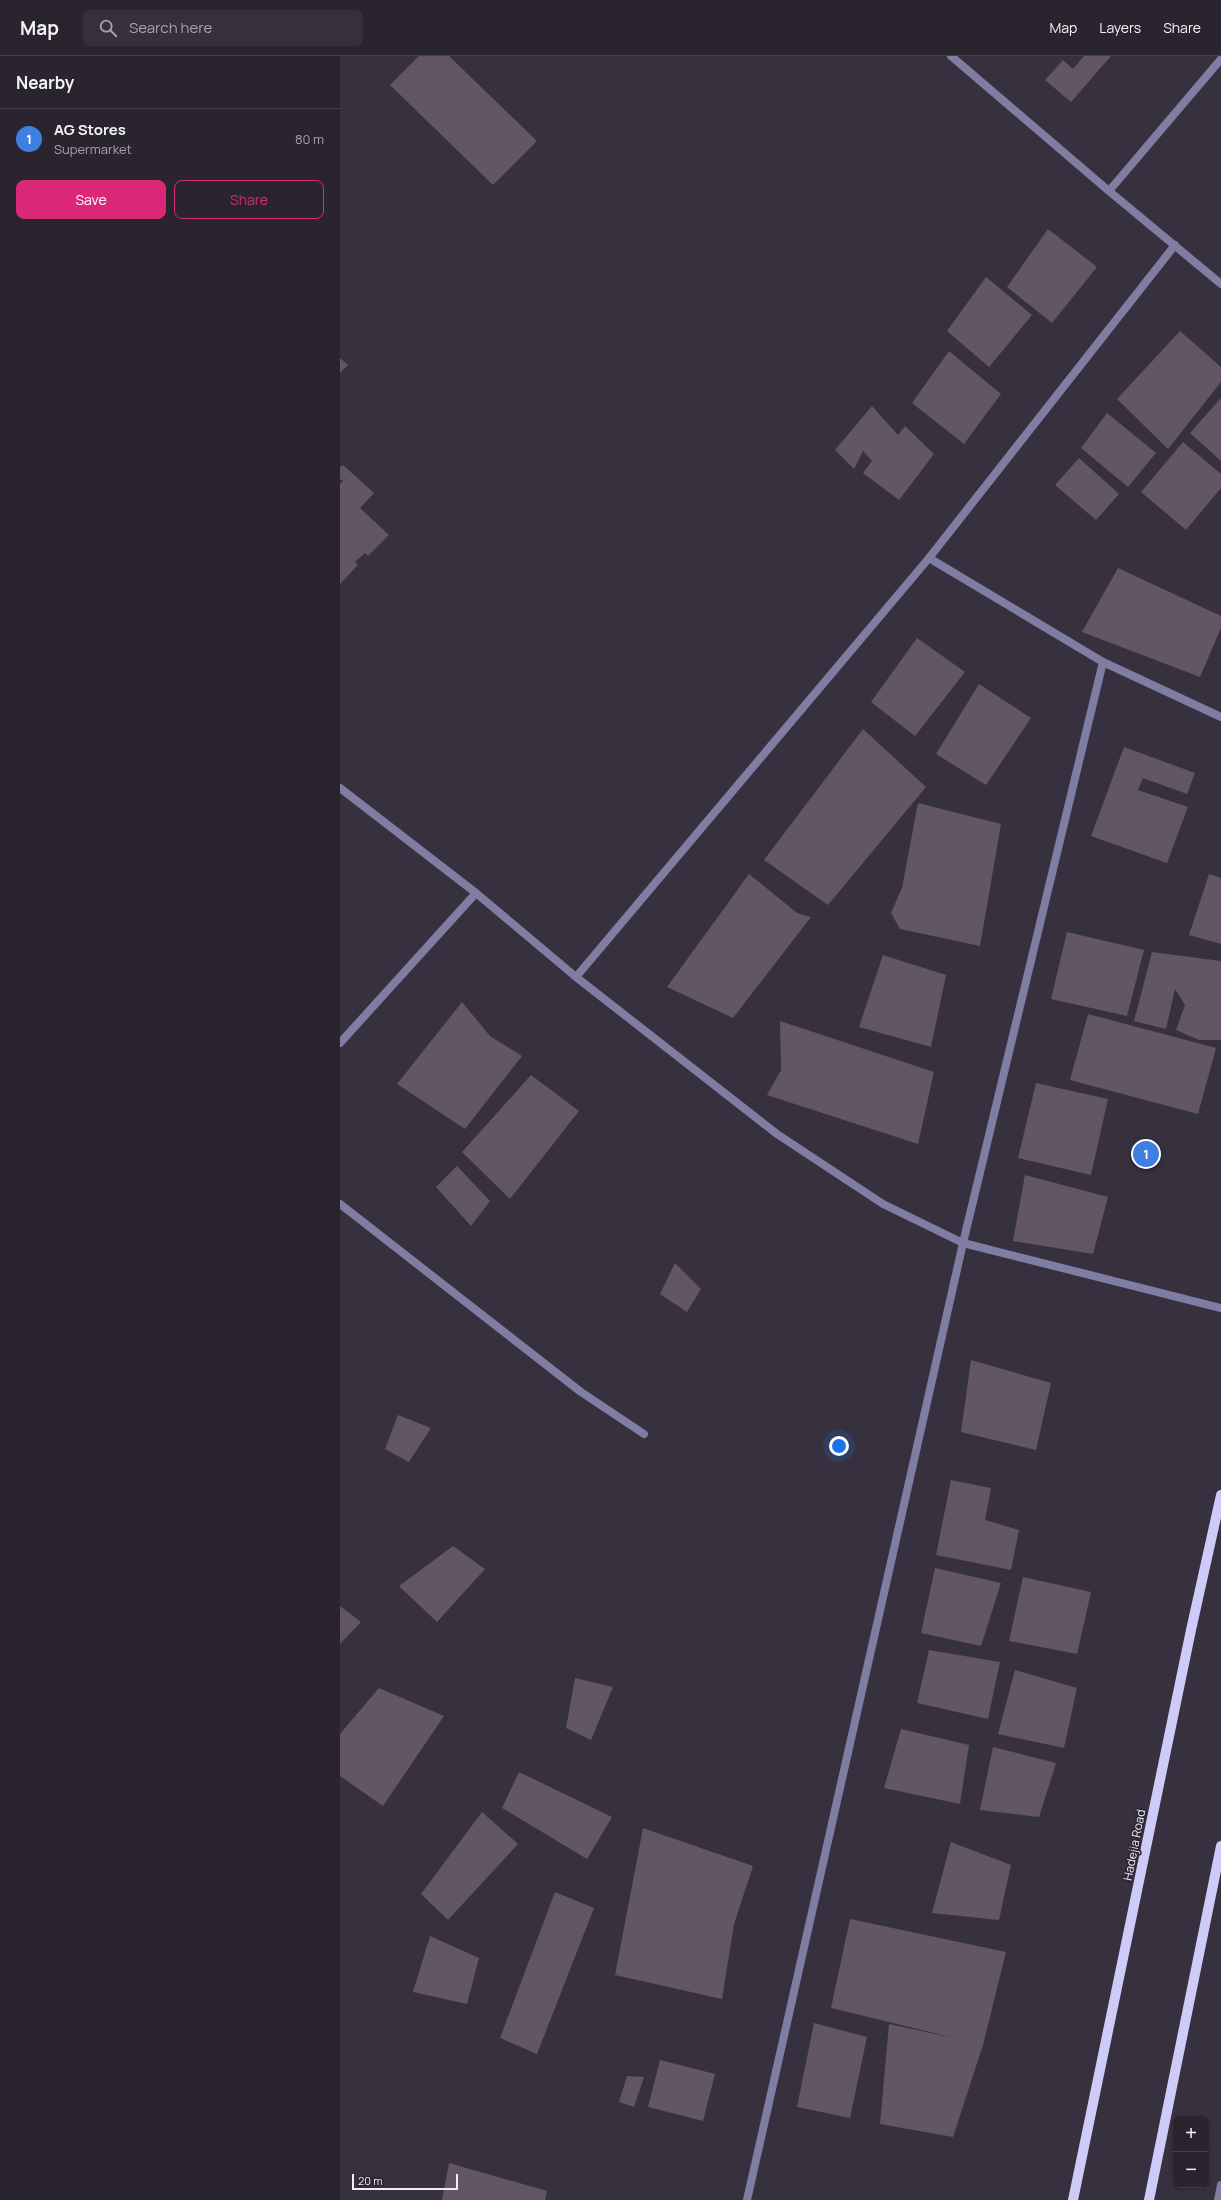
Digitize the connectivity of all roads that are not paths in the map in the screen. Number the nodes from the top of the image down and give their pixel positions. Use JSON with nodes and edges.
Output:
{"nodes":[{"id":1,"x":951,"y":56,"type":"edge"},
{"id":2,"x":1221,"y":58,"type":"edge"},
{"id":3,"x":1109,"y":191,"type":"junction"},
{"id":4,"x":1175,"y":245,"type":"junction"},
{"id":5,"x":1221,"y":284,"type":"edge"},
{"id":6,"x":929,"y":558,"type":"junction"},
{"id":7,"x":1103,"y":662,"type":"junction"},
{"id":8,"x":1221,"y":717,"type":"edge"},
{"id":9,"x":340,"y":788,"type":"edge"},
{"id":10,"x":476,"y":892,"type":"junction"},
{"id":11,"x":576,"y":977,"type":"junction"},
{"id":12,"x":340,"y":1043,"type":"edge"},
{"id":13,"x":340,"y":1204,"type":"edge"},
{"id":14,"x":963,"y":1243,"type":"junction"},
{"id":15,"x":1221,"y":1308,"type":"edge"},
{"id":16,"x":644,"y":1434,"type":"dead end"},
{"id":17,"x":1221,"y":1495,"type":"edge"},
{"id":18,"x":1221,"y":1846,"type":"edge"},
{"id":19,"x":1221,"y":2184,"type":"edge"},
{"id":20,"x":747,"y":2200,"type":"edge"},
{"id":21,"x":1073,"y":2200,"type":"edge"},
{"id":22,"x":1150,"y":2200,"type":"edge"},
{"id":23,"x":1218,"y":2200,"type":"edge"}],
"edges":[{"from":1,"to":3,"type":"street"},
{"from":2,"to":3,"type":"street"},
{"from":3,"to":4,"type":"street"},
{"from":4,"to":5,"type":"street"},
{"from":4,"to":6,"type":"street"},
{"from":6,"to":7,"type":"street"},
{"from":6,"to":11,"type":"street"},
{"from":7,"to":8,"type":"street"},
{"from":7,"to":14,"type":"street"},
{"from":9,"to":10,"type":"street"},
{"from":10,"to":11,"type":"street"},
{"from":10,"to":12,"type":"street"},
{"from":11,"to":14,"type":"street"},
{"from":13,"to":16,"type":"street"},
{"from":14,"to":15,"type":"street"},
{"from":14,"to":20,"type":"street"},
{"from":17,"to":21,"type":"main road","name":"Hadejia Road"},
{"from":18,"to":22,"type":"main road"},
{"from":19,"to":23,"type":"street"}]}
